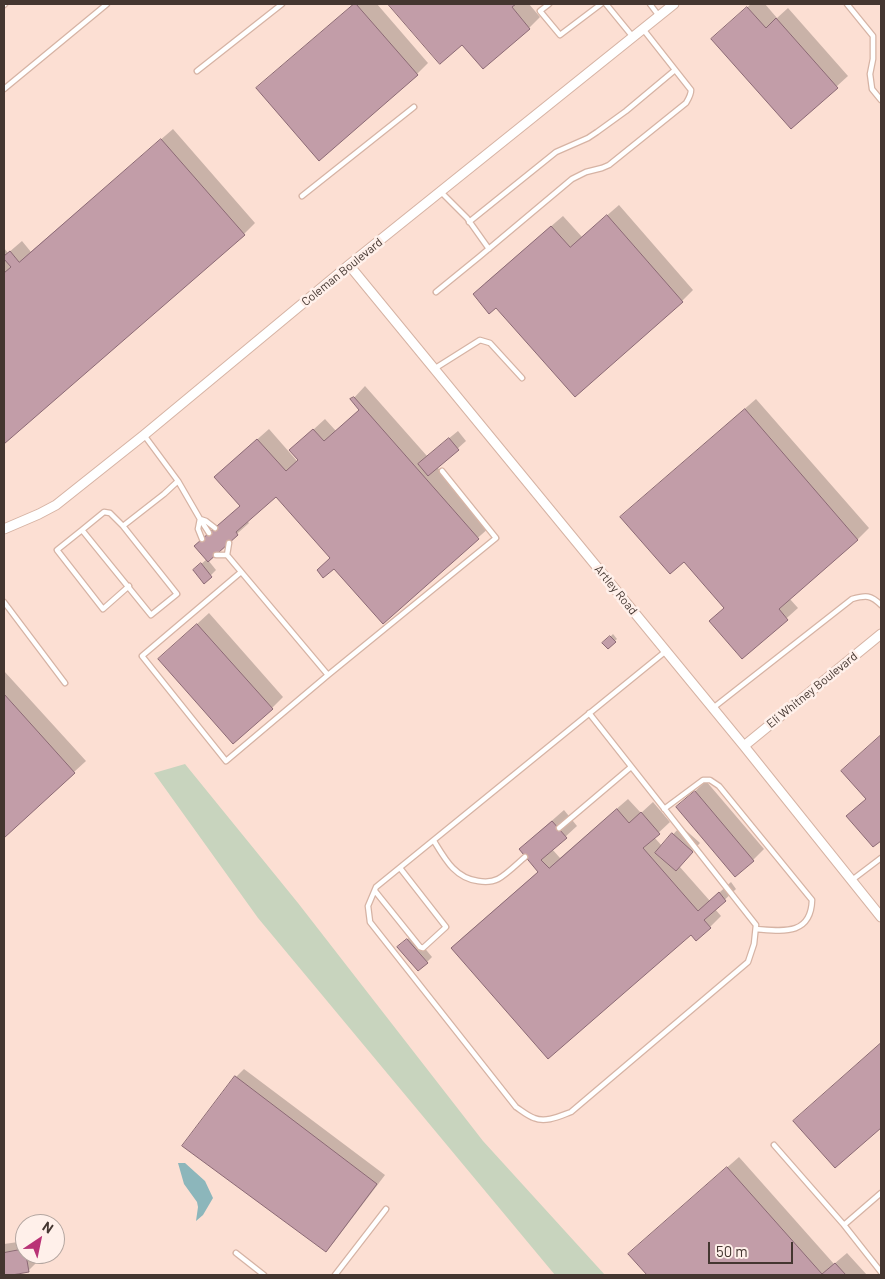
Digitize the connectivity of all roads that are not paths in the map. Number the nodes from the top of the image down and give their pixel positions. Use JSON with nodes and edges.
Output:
{"nodes":[{"id":1,"x":107,"y":4,"type":"edge"},
{"id":2,"x":282,"y":4,"type":"edge"},
{"id":3,"x":549,"y":4,"type":"edge"},
{"id":4,"x":601,"y":4,"type":"edge"},
{"id":5,"x":606,"y":4,"type":"edge"},
{"id":6,"x":650,"y":4,"type":"edge"},
{"id":7,"x":674,"y":4,"type":"edge"},
{"id":8,"x":848,"y":4,"type":"edge"},
{"id":9,"x":658,"y":16,"type":"junction"},
{"id":10,"x":643,"y":29,"type":"junction"},
{"id":11,"x":633,"y":37,"type":"junction"},
{"id":12,"x":675,"y":70,"type":"junction"},
{"id":13,"x":197,"y":71,"type":"dead end"},
{"id":14,"x":4,"y":89,"type":"edge"},
{"id":15,"x":881,"y":100,"type":"edge"},
{"id":16,"x":414,"y":107,"type":"dead end"},
{"id":17,"x":440,"y":192,"type":"junction"},
{"id":18,"x":302,"y":196,"type":"dead end"},
{"id":19,"x":469,"y":222,"type":"junction"},
{"id":20,"x":489,"y":249,"type":"junction"},
{"id":21,"x":349,"y":265,"type":"junction"},
{"id":22,"x":436,"y":292,"type":"dead end"},
{"id":23,"x":434,"y":369,"type":"junction"},
{"id":24,"x":522,"y":378,"type":"dead end"},
{"id":25,"x":144,"y":435,"type":"junction"},
{"id":26,"x":442,"y":471,"type":"dead end"},
{"id":27,"x":178,"y":481,"type":"junction"},
{"id":28,"x":200,"y":519,"type":"junction"},
{"id":29,"x":123,"y":526,"type":"junction"},
{"id":30,"x":215,"y":528,"type":"dead end"},
{"id":31,"x":4,"y":529,"type":"edge"},
{"id":32,"x":82,"y":530,"type":"junction"},
{"id":33,"x":209,"y":533,"type":"dead end"},
{"id":34,"x":202,"y":539,"type":"dead end"},
{"id":35,"x":229,"y":543,"type":"dead end"},
{"id":36,"x":222,"y":549,"type":"dead end"},
{"id":37,"x":216,"y":554,"type":"dead end"},
{"id":38,"x":227,"y":555,"type":"junction"},
{"id":39,"x":242,"y":572,"type":"junction"},
{"id":40,"x":129,"y":586,"type":"junction"},
{"id":41,"x":4,"y":602,"type":"edge"},
{"id":42,"x":881,"y":606,"type":"edge"},
{"id":43,"x":881,"y":634,"type":"edge"},
{"id":44,"x":666,"y":651,"type":"junction"},
{"id":45,"x":328,"y":676,"type":"junction"},
{"id":46,"x":65,"y":683,"type":"dead end"},
{"id":47,"x":713,"y":708,"type":"junction"},
{"id":48,"x":589,"y":713,"type":"junction"},
{"id":49,"x":744,"y":746,"type":"junction"},
{"id":50,"x":631,"y":767,"type":"junction"},
{"id":51,"x":664,"y":808,"type":"junction"},
{"id":52,"x":559,"y":828,"type":"dead end"},
{"id":53,"x":434,"y":840,"type":"junction"},
{"id":54,"x":525,"y":857,"type":"dead end"},
{"id":55,"x":881,"y":858,"type":"edge"},
{"id":56,"x":400,"y":868,"type":"junction"},
{"id":57,"x":852,"y":880,"type":"junction"},
{"id":58,"x":375,"y":891,"type":"junction"},
{"id":59,"x":881,"y":917,"type":"edge"},
{"id":60,"x":756,"y":929,"type":"junction"},
{"id":61,"x":774,"y":1145,"type":"dead end"},
{"id":62,"x":881,"y":1193,"type":"edge"},
{"id":63,"x":386,"y":1209,"type":"dead end"},
{"id":64,"x":844,"y":1225,"type":"junction"},
{"id":65,"x":236,"y":1252,"type":"dead end"},
{"id":66,"x":881,"y":1272,"type":"edge"},
{"id":67,"x":264,"y":1275,"type":"edge"},
{"id":68,"x":335,"y":1275,"type":"edge"}],
"edges":[{"from":1,"to":14,"type":"lane"},
{"from":2,"to":13,"type":"lane"},
{"from":3,"to":4,"type":"lane"},
{"from":5,"to":11,"type":"lane"},
{"from":6,"to":9,"type":"lane"},
{"from":7,"to":9,"type":"street","name":"Coleman Boulevard"},
{"from":8,"to":15,"type":"lane"},
{"from":9,"to":10,"type":"street","name":"Coleman Boulevard"},
{"from":10,"to":11,"type":"street","name":"Coleman Boulevard"},
{"from":10,"to":12,"type":"lane"},
{"from":11,"to":17,"type":"street","name":"Coleman Boulevard"},
{"from":12,"to":19,"type":"lane"},
{"from":12,"to":20,"type":"lane"},
{"from":16,"to":18,"type":"lane"},
{"from":17,"to":19,"type":"lane"},
{"from":17,"to":21,"type":"street","name":"Coleman Boulevard"},
{"from":19,"to":20,"type":"lane"},
{"from":20,"to":22,"type":"lane"},
{"from":21,"to":23,"type":"street","name":"Artley Road"},
{"from":21,"to":25,"type":"street","name":"Coleman Boulevard"},
{"from":23,"to":24,"type":"lane"},
{"from":23,"to":44,"type":"street","name":"Artley Road"},
{"from":25,"to":27,"type":"lane"},
{"from":25,"to":31,"type":"street","name":"Coleman Boulevard"},
{"from":26,"to":45,"type":"lane"},
{"from":27,"to":28,"type":"lane"},
{"from":27,"to":29,"type":"lane"},
{"from":28,"to":30,"type":"lane"},
{"from":28,"to":33,"type":"lane"},
{"from":28,"to":34,"type":"lane"},
{"from":29,"to":32,"type":"lane"},
{"from":29,"to":40,"type":"lane"},
{"from":32,"to":40,"type":"lane"},
{"from":32,"to":40,"type":"lane"},
{"from":35,"to":38,"type":"lane"},
{"from":36,"to":38,"type":"lane"},
{"from":37,"to":38,"type":"lane"},
{"from":38,"to":39,"type":"lane"},
{"from":39,"to":45,"type":"lane"},
{"from":39,"to":45,"type":"lane"},
{"from":41,"to":46,"type":"lane"},
{"from":42,"to":47,"type":"lane"},
{"from":43,"to":49,"type":"street","name":"Eli Whitney Boulevard"},
{"from":44,"to":47,"type":"street","name":"Artley Road"},
{"from":44,"to":48,"type":"lane"},
{"from":47,"to":49,"type":"street","name":"Artley Road"},
{"from":48,"to":50,"type":"lane"},
{"from":48,"to":53,"type":"lane"},
{"from":49,"to":57,"type":"street","name":"Artley Road"},
{"from":50,"to":51,"type":"lane"},
{"from":50,"to":52,"type":"lane"},
{"from":51,"to":60,"type":"lane"},
{"from":51,"to":60,"type":"lane"},
{"from":53,"to":54,"type":"lane"},
{"from":53,"to":56,"type":"lane"},
{"from":55,"to":57,"type":"lane"},
{"from":56,"to":58,"type":"lane"},
{"from":56,"to":58,"type":"lane"},
{"from":57,"to":59,"type":"street","name":"Artley Road"},
{"from":58,"to":60,"type":"lane"},
{"from":61,"to":64,"type":"lane"},
{"from":62,"to":64,"type":"lane"},
{"from":63,"to":68,"type":"lane"},
{"from":64,"to":66,"type":"lane"},
{"from":65,"to":67,"type":"lane"}]}
